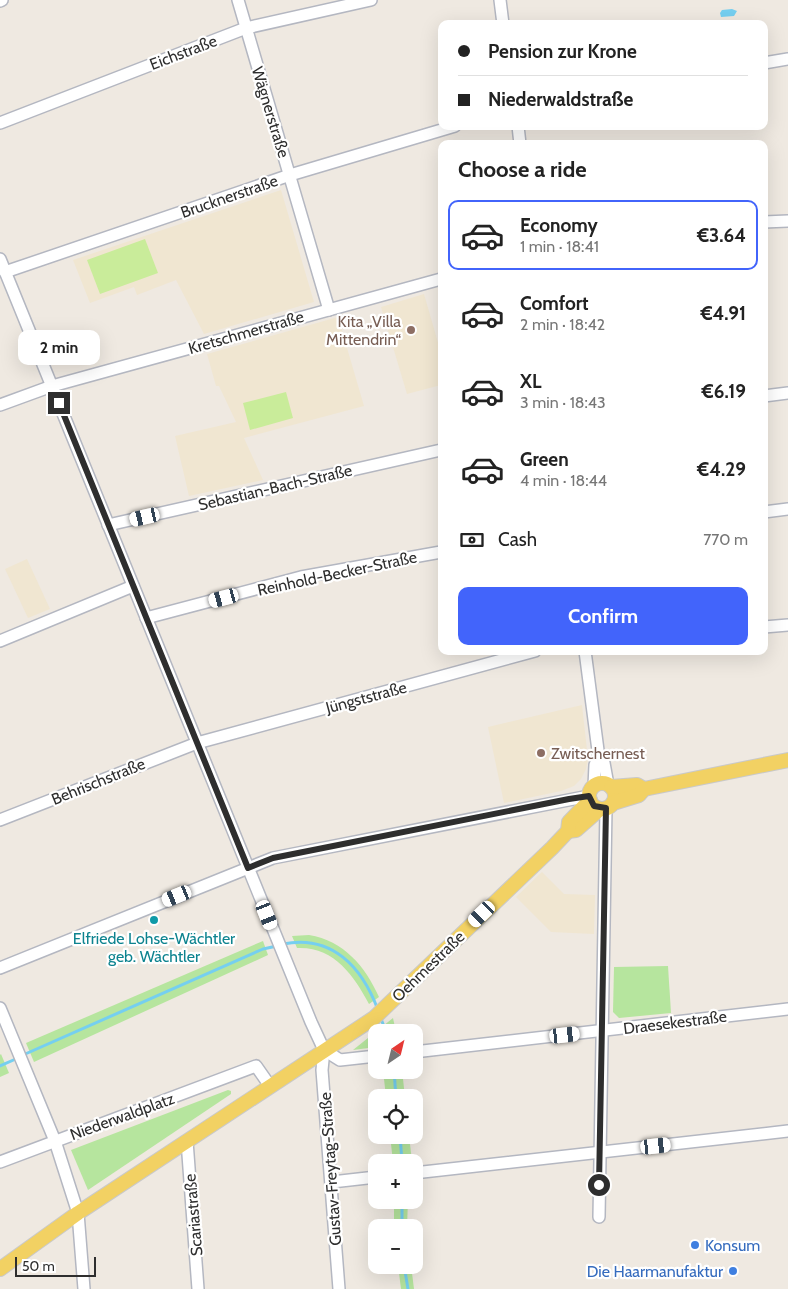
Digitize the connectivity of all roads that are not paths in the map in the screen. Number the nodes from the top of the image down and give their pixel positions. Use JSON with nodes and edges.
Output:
{"nodes":[{"id":1,"x":238,"y":0,"type":"edge"},
{"id":2,"x":371,"y":0,"type":"edge"},
{"id":3,"x":500,"y":0,"type":"edge"},
{"id":4,"x":502,"y":20,"type":"edge"},
{"id":5,"x":246,"y":28,"type":"junction"},
{"id":6,"x":788,"y":59,"type":"edge"},
{"id":7,"x":768,"y":62,"type":"edge"},
{"id":8,"x":0,"y":123,"type":"edge"},
{"id":9,"x":442,"y":130,"type":"edge"},
{"id":10,"x":290,"y":175,"type":"junction"},
{"id":11,"x":788,"y":221,"type":"edge"},
{"id":12,"x":768,"y":222,"type":"edge"},
{"id":13,"x":0,"y":259,"type":"edge"},
{"id":14,"x":5,"y":272,"type":"junction"},
{"id":15,"x":438,"y":280,"type":"edge"},
{"id":16,"x":329,"y":310,"type":"junction"},
{"id":17,"x":52,"y":386,"type":"junction"},
{"id":18,"x":788,"y":393,"type":"edge"},
{"id":19,"x":768,"y":396,"type":"edge"},
{"id":20,"x":0,"y":406,"type":"edge"},
{"id":21,"x":438,"y":451,"type":"edge"},
{"id":22,"x":788,"y":509,"type":"edge"},
{"id":23,"x":768,"y":512,"type":"edge"},
{"id":24,"x":108,"y":525,"type":"junction"},
{"id":25,"x":438,"y":553,"type":"edge"},
{"id":26,"x":133,"y":586,"type":"junction"},
{"id":27,"x":146,"y":618,"type":"junction"},
{"id":28,"x":788,"y":625,"type":"edge"},
{"id":29,"x":768,"y":627,"type":"edge"},
{"id":30,"x":0,"y":641,"type":"edge"},
{"id":31,"x":520,"y":655,"type":"edge"},
{"id":32,"x":586,"y":655,"type":"edge"},
{"id":33,"x":197,"y":743,"type":"junction"},
{"id":34,"x":599,"y":758,"type":"junction"},
{"id":35,"x":788,"y":760,"type":"edge"},
{"id":36,"x":610,"y":786,"type":"junction"},
{"id":37,"x":644,"y":789,"type":"junction"},
{"id":38,"x":598,"y":800,"type":"junction"},
{"id":39,"x":0,"y":820,"type":"edge"},
{"id":40,"x":248,"y":868,"type":"junction"},
{"id":41,"x":0,"y":968,"type":"edge"},
{"id":42,"x":0,"y":1008,"type":"edge"},
{"id":43,"x":788,"y":1009,"type":"edge"},
{"id":44,"x":603,"y":1031,"type":"junction"},
{"id":45,"x":324,"y":1050,"type":"junction"},
{"id":46,"x":423,"y":1051,"type":"edge"},
{"id":47,"x":368,"y":1057,"type":"edge"},
{"id":48,"x":270,"y":1086,"type":"junction"},
{"id":49,"x":788,"y":1132,"type":"edge"},
{"id":50,"x":55,"y":1141,"type":"junction"},
{"id":51,"x":187,"y":1141,"type":"junction"},
{"id":52,"x":599,"y":1152,"type":"junction"},
{"id":53,"x":0,"y":1162,"type":"edge"},
{"id":54,"x":423,"y":1172,"type":"edge"},
{"id":55,"x":368,"y":1178,"type":"edge"},
{"id":56,"x":332,"y":1182,"type":"junction"},
{"id":57,"x":78,"y":1213,"type":"junction"},
{"id":58,"x":599,"y":1217,"type":"dead end"},
{"id":59,"x":0,"y":1270,"type":"edge"},
{"id":60,"x":84,"y":1289,"type":"edge"},
{"id":61,"x":198,"y":1289,"type":"edge"},
{"id":62,"x":339,"y":1289,"type":"edge"}],
"edges":[{"from":1,"to":5,"type":"street","name":"Wägnerstraße"},
{"from":2,"to":5,"type":"street","name":"Eichstraße"},
{"from":3,"to":4,"type":"street"},
{"from":5,"to":8,"type":"street","name":"Eichstraße"},
{"from":5,"to":10,"type":"street","name":"Wägnerstraße"},
{"from":6,"to":7,"type":"street"},
{"from":9,"to":10,"type":"street","name":"Brucknerstraße"},
{"from":10,"to":14,"type":"street","name":"Brucknerstraße"},
{"from":10,"to":16,"type":"street","name":"Wägnerstraße"},
{"from":11,"to":12,"type":"street"},
{"from":13,"to":14,"type":"street"},
{"from":14,"to":17,"type":"street"},
{"from":15,"to":16,"type":"street","name":"Kretschmerstraße"},
{"from":16,"to":17,"type":"street","name":"Kretschmerstraße"},
{"from":17,"to":20,"type":"street","name":"Kretschmerstraße"},
{"from":17,"to":24,"type":"street"},
{"from":18,"to":19,"type":"street"},
{"from":21,"to":24,"type":"street","name":"Sebastian-Bach-Straße"},
{"from":22,"to":23,"type":"street"},
{"from":24,"to":26,"type":"street"},
{"from":25,"to":27,"type":"street","name":"Reinhold-Becker-Straße"},
{"from":26,"to":27,"type":"street"},
{"from":26,"to":30,"type":"street"},
{"from":27,"to":33,"type":"street"},
{"from":28,"to":29,"type":"street"},
{"from":31,"to":33,"type":"street","name":"Jüngststraße"},
{"from":32,"to":34,"type":"street"},
{"from":33,"to":39,"type":"street","name":"Behrischstraße"},
{"from":33,"to":40,"type":"street"},
{"from":34,"to":36,"type":"street"},
{"from":34,"to":38,"type":"street"},
{"from":35,"to":37,"type":"main road","name":"Oehmestraße"},
{"from":36,"to":37,"type":"main road","name":"Oehmestraße"},
{"from":36,"to":38,"type":"main road","name":"Oehmestraße"},
{"from":37,"to":38,"type":"main road","name":"Oehmestraße"},
{"from":38,"to":40,"type":"street"},
{"from":38,"to":44,"type":"street"},
{"from":38,"to":45,"type":"main road","name":"Oehmestraße"},
{"from":40,"to":41,"type":"street"},
{"from":40,"to":45,"type":"street"},
{"from":42,"to":50,"type":"street"},
{"from":43,"to":44,"type":"street","name":"Draesekestraße"},
{"from":44,"to":46,"type":"street","name":"Draesekestraße"},
{"from":44,"to":52,"type":"street"},
{"from":45,"to":47,"type":"street"},
{"from":45,"to":48,"type":"main road"},
{"from":45,"to":56,"type":"street","name":"Gustav-Freytag-Straße"},
{"from":48,"to":50,"type":"street","name":"Niederwaldplatz"},
{"from":48,"to":51,"type":"main road"},
{"from":49,"to":52,"type":"street"},
{"from":50,"to":53,"type":"street"},
{"from":50,"to":57,"type":"street","name":"Niederwaldplatz"},
{"from":51,"to":57,"type":"main road"},
{"from":51,"to":61,"type":"street","name":"Scariastraße"},
{"from":52,"to":54,"type":"street"},
{"from":52,"to":58,"type":"street"},
{"from":55,"to":56,"type":"street"},
{"from":56,"to":62,"type":"street","name":"Gustav-Freytag-Straße"},
{"from":57,"to":59,"type":"main road"},
{"from":57,"to":60,"type":"street","name":"Niederwaldplatz"}]}
